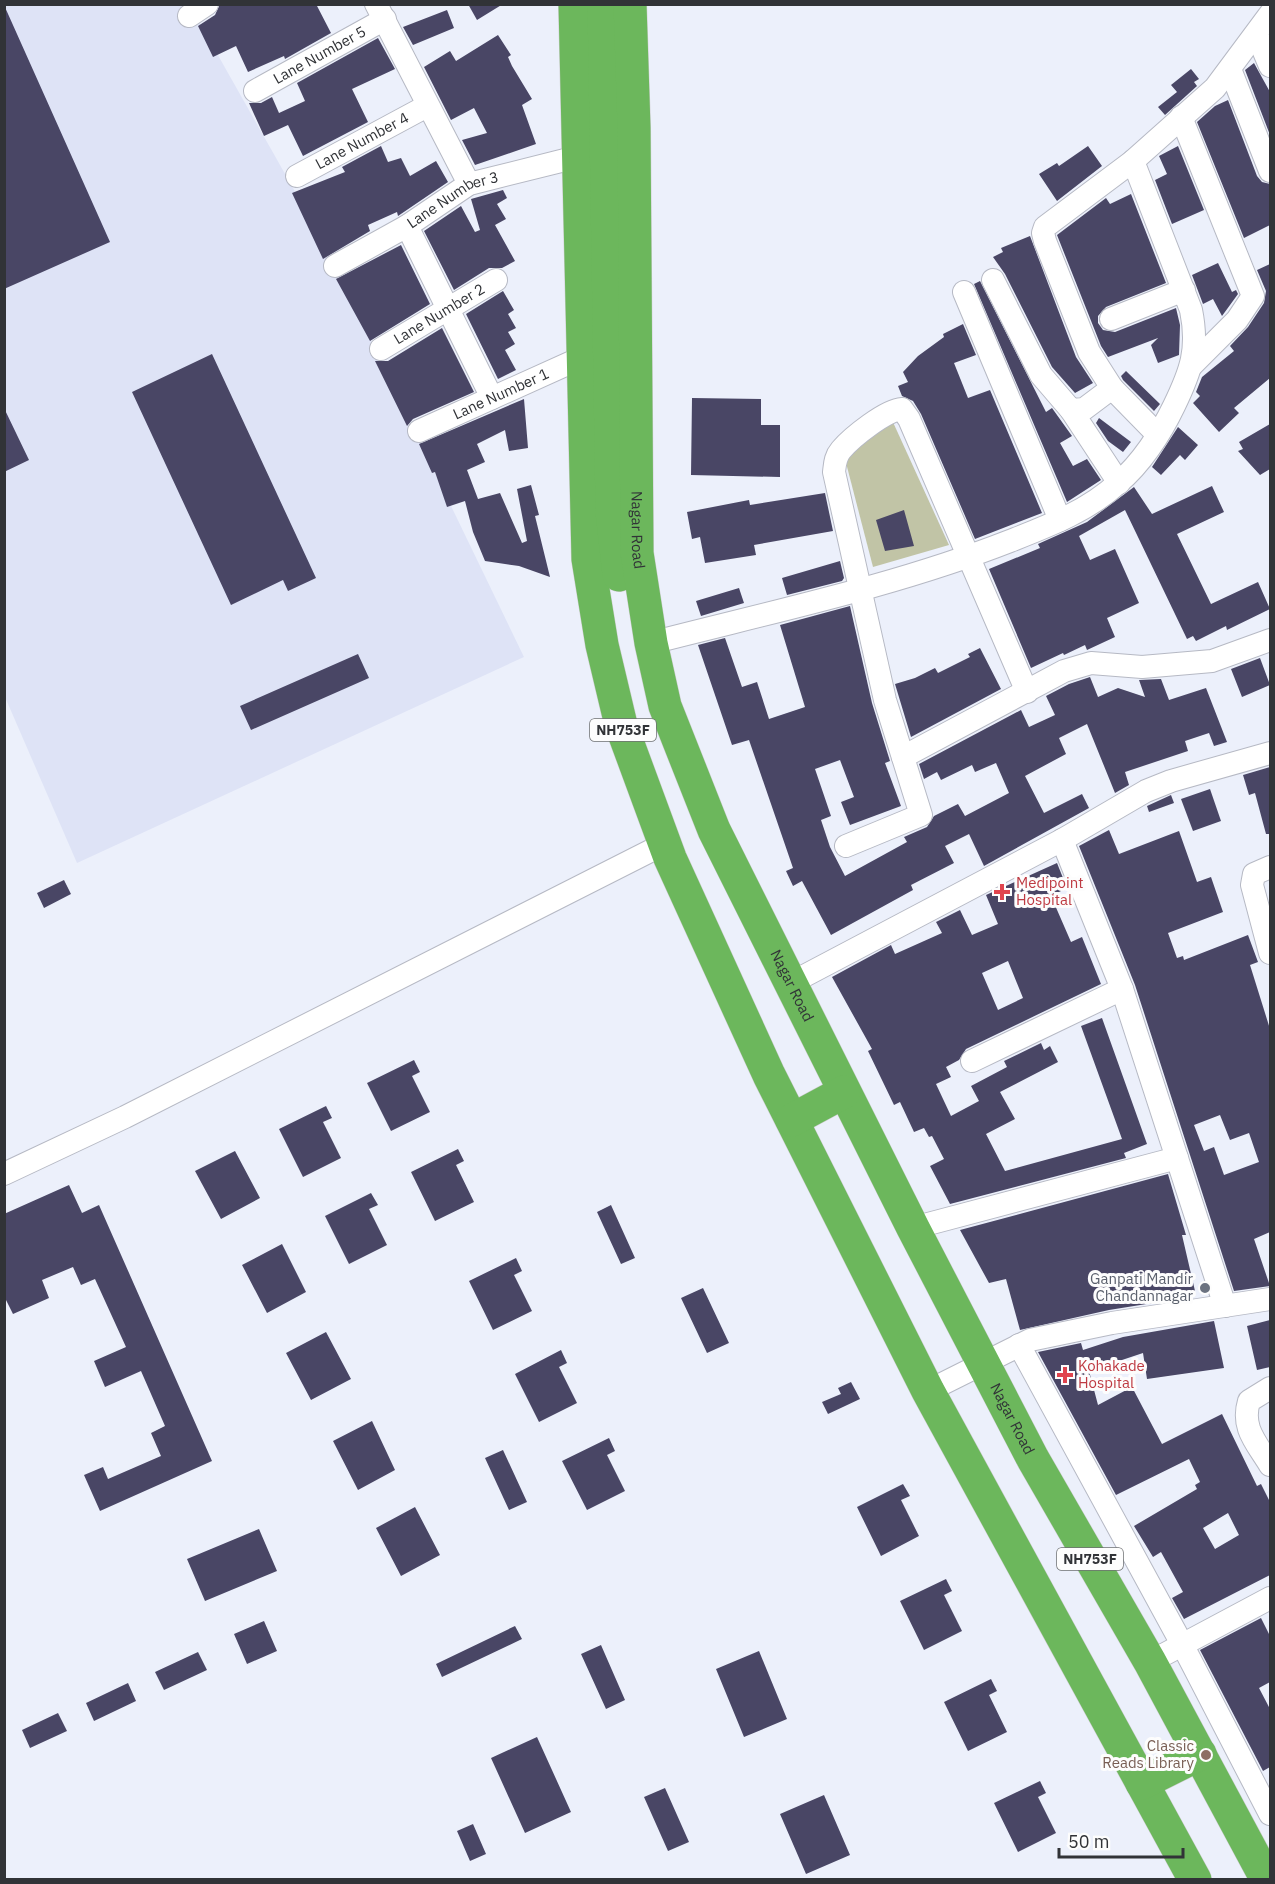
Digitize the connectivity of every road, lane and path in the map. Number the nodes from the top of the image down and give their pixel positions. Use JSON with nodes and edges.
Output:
{"nodes":[{"id":1,"x":575,"y":4,"type":"edge"},
{"id":2,"x":604,"y":4,"type":"edge"},
{"id":3,"x":630,"y":4,"type":"edge"},
{"id":4,"x":381,"y":12,"type":"edge"},
{"id":5,"x":1270,"y":14,"type":"edge"},
{"id":6,"x":1257,"y":35,"type":"junction"},
{"id":7,"x":1270,"y":66,"type":"edge"},
{"id":8,"x":1230,"y":69,"type":"junction"},
{"id":9,"x":255,"y":92,"type":"dead end"},
{"id":10,"x":427,"y":106,"type":"junction"},
{"id":11,"x":1181,"y":117,"type":"junction"},
{"id":12,"x":581,"y":156,"type":"junction"},
{"id":13,"x":1133,"y":160,"type":"junction"},
{"id":14,"x":1270,"y":171,"type":"edge"},
{"id":15,"x":297,"y":176,"type":"dead end"},
{"id":16,"x":469,"y":184,"type":"junction"},
{"id":17,"x":407,"y":225,"type":"junction"},
{"id":18,"x":335,"y":266,"type":"dead end"},
{"id":19,"x":496,"y":280,"type":"dead end"},
{"id":20,"x":993,"y":280,"type":"dead end"},
{"id":21,"x":1184,"y":290,"type":"junction"},
{"id":22,"x":964,"y":292,"type":"dead end"},
{"id":23,"x":448,"y":310,"type":"junction"},
{"id":24,"x":1111,"y":319,"type":"dead end"},
{"id":25,"x":381,"y":349,"type":"dead end"},
{"id":26,"x":583,"y":357,"type":"junction"},
{"id":27,"x":1191,"y":366,"type":"junction"},
{"id":28,"x":1112,"y":388,"type":"junction"},
{"id":29,"x":492,"y":398,"type":"junction"},
{"id":30,"x":1071,"y":410,"type":"junction"},
{"id":31,"x":419,"y":431,"type":"dead end"},
{"id":32,"x":1157,"y":434,"type":"junction"},
{"id":33,"x":1119,"y":483,"type":"junction"},
{"id":34,"x":1060,"y":520,"type":"junction"},
{"id":35,"x":968,"y":558,"type":"junction"},
{"id":36,"x":860,"y":589,"type":"junction"},
{"id":37,"x":1270,"y":640,"type":"edge"},
{"id":38,"x":651,"y":643,"type":"junction"},
{"id":39,"x":1027,"y":692,"type":"junction"},
{"id":40,"x":1270,"y":753,"type":"edge"},
{"id":41,"x":903,"y":757,"type":"junction"},
{"id":42,"x":642,"y":783,"type":"junction"},
{"id":43,"x":1062,"y":840,"type":"junction"},
{"id":44,"x":664,"y":844,"type":"junction"},
{"id":45,"x":846,"y":846,"type":"dead end"},
{"id":46,"x":1270,"y":867,"type":"edge"},
{"id":47,"x":1270,"y":952,"type":"edge"},
{"id":48,"x":789,"y":984,"type":"junction"},
{"id":49,"x":1122,"y":989,"type":"junction"},
{"id":50,"x":972,"y":1061,"type":"dead end"},
{"id":51,"x":844,"y":1092,"type":"junction"},
{"id":52,"x":792,"y":1120,"type":"junction"},
{"id":53,"x":1177,"y":1158,"type":"junction"},
{"id":54,"x":4,"y":1174,"type":"edge"},
{"id":55,"x":913,"y":1228,"type":"junction"},
{"id":56,"x":1270,"y":1299,"type":"edge"},
{"id":57,"x":1225,"y":1306,"type":"junction"},
{"id":58,"x":1019,"y":1345,"type":"junction"},
{"id":59,"x":982,"y":1362,"type":"junction"},
{"id":60,"x":1270,"y":1388,"type":"edge"},
{"id":61,"x":928,"y":1391,"type":"junction"},
{"id":62,"x":1270,"y":1465,"type":"edge"},
{"id":63,"x":1270,"y":1599,"type":"edge"},
{"id":64,"x":1183,"y":1646,"type":"junction"},
{"id":65,"x":1150,"y":1662,"type":"junction"},
{"id":66,"x":1200,"y":1754,"type":"junction"},
{"id":67,"x":1142,"y":1783,"type":"junction"},
{"id":68,"x":1270,"y":1814,"type":"edge"},
{"id":69,"x":1195,"y":1880,"type":"edge"},
{"id":70,"x":1267,"y":1880,"type":"edge"}],
"edges":[{"from":1,"to":12,"type":"highway","number":"NH753F"},
{"from":2,"to":42,"type":"highway"},
{"from":3,"to":38,"type":"highway","name":"Nagar Road","number":"NH753F"},
{"from":4,"to":9,"type":"street","name":"Lane Number 5"},
{"from":4,"to":10,"type":"street"},
{"from":5,"to":6,"type":"street"},
{"from":6,"to":7,"type":"street"},
{"from":6,"to":8,"type":"street"},
{"from":8,"to":11,"type":"street"},
{"from":8,"to":14,"type":"street"},
{"from":10,"to":15,"type":"street","name":"Lane Number 4"},
{"from":10,"to":16,"type":"street"},
{"from":11,"to":13,"type":"street"},
{"from":11,"to":27,"type":"street"},
{"from":12,"to":16,"type":"street","name":"Lane Number 3"},
{"from":12,"to":26,"type":"highway","number":"NH753F"},
{"from":13,"to":21,"type":"street"},
{"from":13,"to":28,"type":"street"},
{"from":16,"to":17,"type":"street","name":"Lane Number 3"},
{"from":17,"to":18,"type":"street","name":"Lane Number 3"},
{"from":17,"to":23,"type":"street"},
{"from":19,"to":23,"type":"street","name":"Lane Number 2"},
{"from":20,"to":30,"type":"street"},
{"from":21,"to":24,"type":"street"},
{"from":21,"to":27,"type":"street"},
{"from":22,"to":34,"type":"street"},
{"from":23,"to":25,"type":"street","name":"Lane Number 2"},
{"from":23,"to":29,"type":"street"},
{"from":26,"to":29,"type":"street","name":"Lane Number 1"},
{"from":26,"to":42,"type":"highway","number":"NH753F"},
{"from":27,"to":32,"type":"street"},
{"from":28,"to":30,"type":"street"},
{"from":28,"to":32,"type":"street"},
{"from":29,"to":31,"type":"street","name":"Lane Number 1"},
{"from":30,"to":33,"type":"street"},
{"from":32,"to":33,"type":"street"},
{"from":33,"to":34,"type":"street"},
{"from":34,"to":35,"type":"street"},
{"from":35,"to":36,"type":"street"},
{"from":35,"to":36,"type":"street"},
{"from":35,"to":39,"type":"street"},
{"from":36,"to":38,"type":"street"},
{"from":36,"to":41,"type":"street"},
{"from":37,"to":39,"type":"street"},
{"from":38,"to":48,"type":"highway","name":"Nagar Road","number":"NH753F"},
{"from":39,"to":41,"type":"street"},
{"from":40,"to":43,"type":"street"},
{"from":41,"to":45,"type":"street"},
{"from":42,"to":44,"type":"highway","number":"NH753F"},
{"from":43,"to":48,"type":"street"},
{"from":43,"to":49,"type":"street"},
{"from":44,"to":52,"type":"highway","number":"NH753F"},
{"from":44,"to":54,"type":"street"},
{"from":46,"to":47,"type":"street"},
{"from":48,"to":51,"type":"highway","name":"Nagar Road","number":"NH753F"},
{"from":49,"to":50,"type":"street"},
{"from":49,"to":53,"type":"street"},
{"from":51,"to":52,"type":"highway"},
{"from":51,"to":55,"type":"highway","name":"Nagar Road","number":"NH753F"},
{"from":52,"to":61,"type":"highway","number":"NH753F"},
{"from":53,"to":55,"type":"street"},
{"from":53,"to":57,"type":"street"},
{"from":55,"to":59,"type":"highway","name":"Nagar Road","number":"NH753F"},
{"from":56,"to":57,"type":"street"},
{"from":57,"to":58,"type":"street"},
{"from":58,"to":59,"type":"street"},
{"from":58,"to":64,"type":"street"},
{"from":59,"to":61,"type":"street"},
{"from":59,"to":65,"type":"highway","name":"Nagar Road","number":"NH753F"},
{"from":60,"to":62,"type":"street"},
{"from":61,"to":67,"type":"highway","number":"NH753F"},
{"from":63,"to":64,"type":"street"},
{"from":64,"to":65,"type":"street"},
{"from":64,"to":68,"type":"street"},
{"from":65,"to":66,"type":"highway","name":"Nagar Road","number":"NH753F"},
{"from":66,"to":67,"type":"highway"},
{"from":66,"to":70,"type":"highway","name":"Nagar Road","number":"NH753F"},
{"from":67,"to":69,"type":"highway","number":"NH753F"}]}
